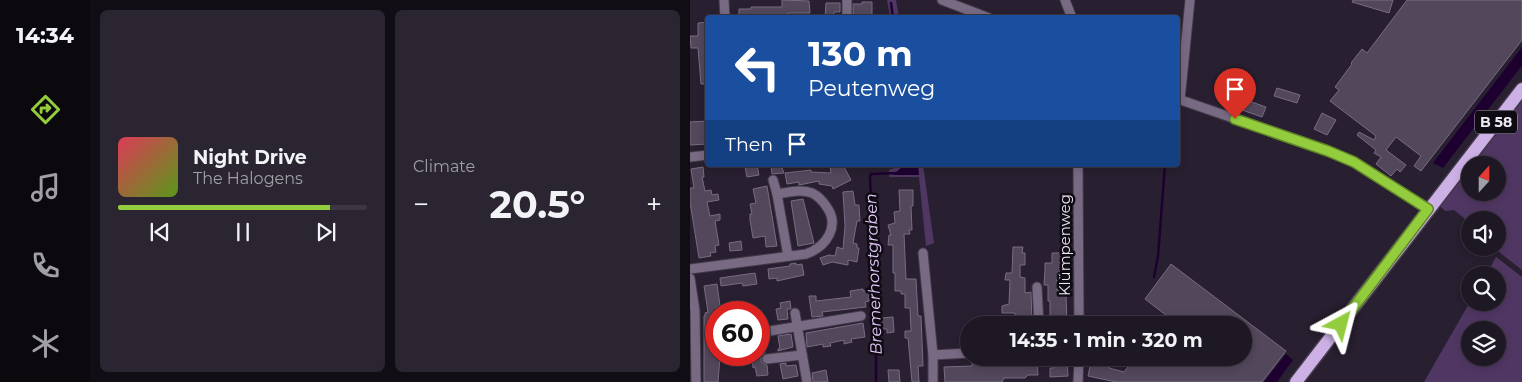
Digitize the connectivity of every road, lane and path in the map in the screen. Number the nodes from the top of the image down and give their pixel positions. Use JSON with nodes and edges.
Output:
{"nodes":[{"id":1,"x":724,"y":0,"type":"edge"},
{"id":2,"x":847,"y":0,"type":"edge"},
{"id":3,"x":942,"y":0,"type":"edge"},
{"id":4,"x":1065,"y":0,"type":"edge"},
{"id":5,"x":1190,"y":0,"type":"edge"},
{"id":6,"x":725,"y":15,"type":"edge"},
{"id":7,"x":846,"y":15,"type":"edge"},
{"id":8,"x":981,"y":15,"type":"edge"},
{"id":9,"x":1071,"y":15,"type":"edge"},
{"id":10,"x":1522,"y":89,"type":"edge"},
{"id":11,"x":1180,"y":90,"type":"edge"},
{"id":12,"x":1180,"y":99,"type":"edge"},
{"id":13,"x":705,"y":156,"type":"edge"},
{"id":14,"x":690,"y":157,"type":"edge"},
{"id":15,"x":1078,"y":167,"type":"edge"},
{"id":16,"x":773,"y":180,"type":"dead end"},
{"id":17,"x":777,"y":194,"type":"junction"},
{"id":18,"x":1428,"y":209,"type":"junction"},
{"id":19,"x":923,"y":253,"type":"dead end"},
{"id":20,"x":788,"y":256,"type":"junction"},
{"id":21,"x":690,"y":269,"type":"edge"},
{"id":22,"x":690,"y":278,"type":"edge"},
{"id":23,"x":1037,"y":288,"type":"dead end"},
{"id":24,"x":692,"y":311,"type":"edge"},
{"id":25,"x":795,"y":314,"type":"dead end"},
{"id":26,"x":861,"y":316,"type":"dead end"},
{"id":27,"x":1038,"y":316,"type":"edge"},
{"id":28,"x":1079,"y":316,"type":"edge"},
{"id":29,"x":797,"y":327,"type":"junction"},
{"id":30,"x":770,"y":331,"type":"dead end"},
{"id":31,"x":960,"y":354,"type":"edge"},
{"id":32,"x":802,"y":355,"type":"junction"},
{"id":33,"x":933,"y":355,"type":"junction"},
{"id":34,"x":770,"y":359,"type":"edge"},
{"id":35,"x":1078,"y":366,"type":"edge"},
{"id":36,"x":696,"y":382,"type":"edge"},
{"id":37,"x":807,"y":382,"type":"edge"},
{"id":38,"x":933,"y":382,"type":"edge"},
{"id":39,"x":1078,"y":382,"type":"edge"},
{"id":40,"x":1296,"y":382,"type":"edge"}],
"edges":[{"from":1,"to":6,"type":"street"},
{"from":2,"to":7,"type":"street"},
{"from":3,"to":8,"type":"street"},
{"from":4,"to":9,"type":"street"},
{"from":5,"to":11,"type":"street"},
{"from":10,"to":18,"type":"main road","number":"B 58"},
{"from":12,"to":18,"type":"street"},
{"from":13,"to":14,"type":"street"},
{"from":15,"to":28,"type":"street","name":"Klümpenweg"},
{"from":16,"to":17,"type":"street"},
{"from":17,"to":20,"type":"street"},
{"from":17,"to":20,"type":"street"},
{"from":18,"to":40,"type":"main road","number":"B 58"},
{"from":19,"to":33,"type":"street"},
{"from":20,"to":21,"type":"street"},
{"from":22,"to":24,"type":"street"},
{"from":23,"to":27,"type":"street","name":"Klümpenweg"},
{"from":24,"to":36,"type":"street"},
{"from":25,"to":29,"type":"street"},
{"from":26,"to":29,"type":"street"},
{"from":29,"to":30,"type":"street"},
{"from":29,"to":32,"type":"street"},
{"from":31,"to":33,"type":"street"},
{"from":32,"to":34,"type":"street"},
{"from":32,"to":37,"type":"street"},
{"from":33,"to":38,"type":"street"},
{"from":35,"to":39,"type":"street"}]}
